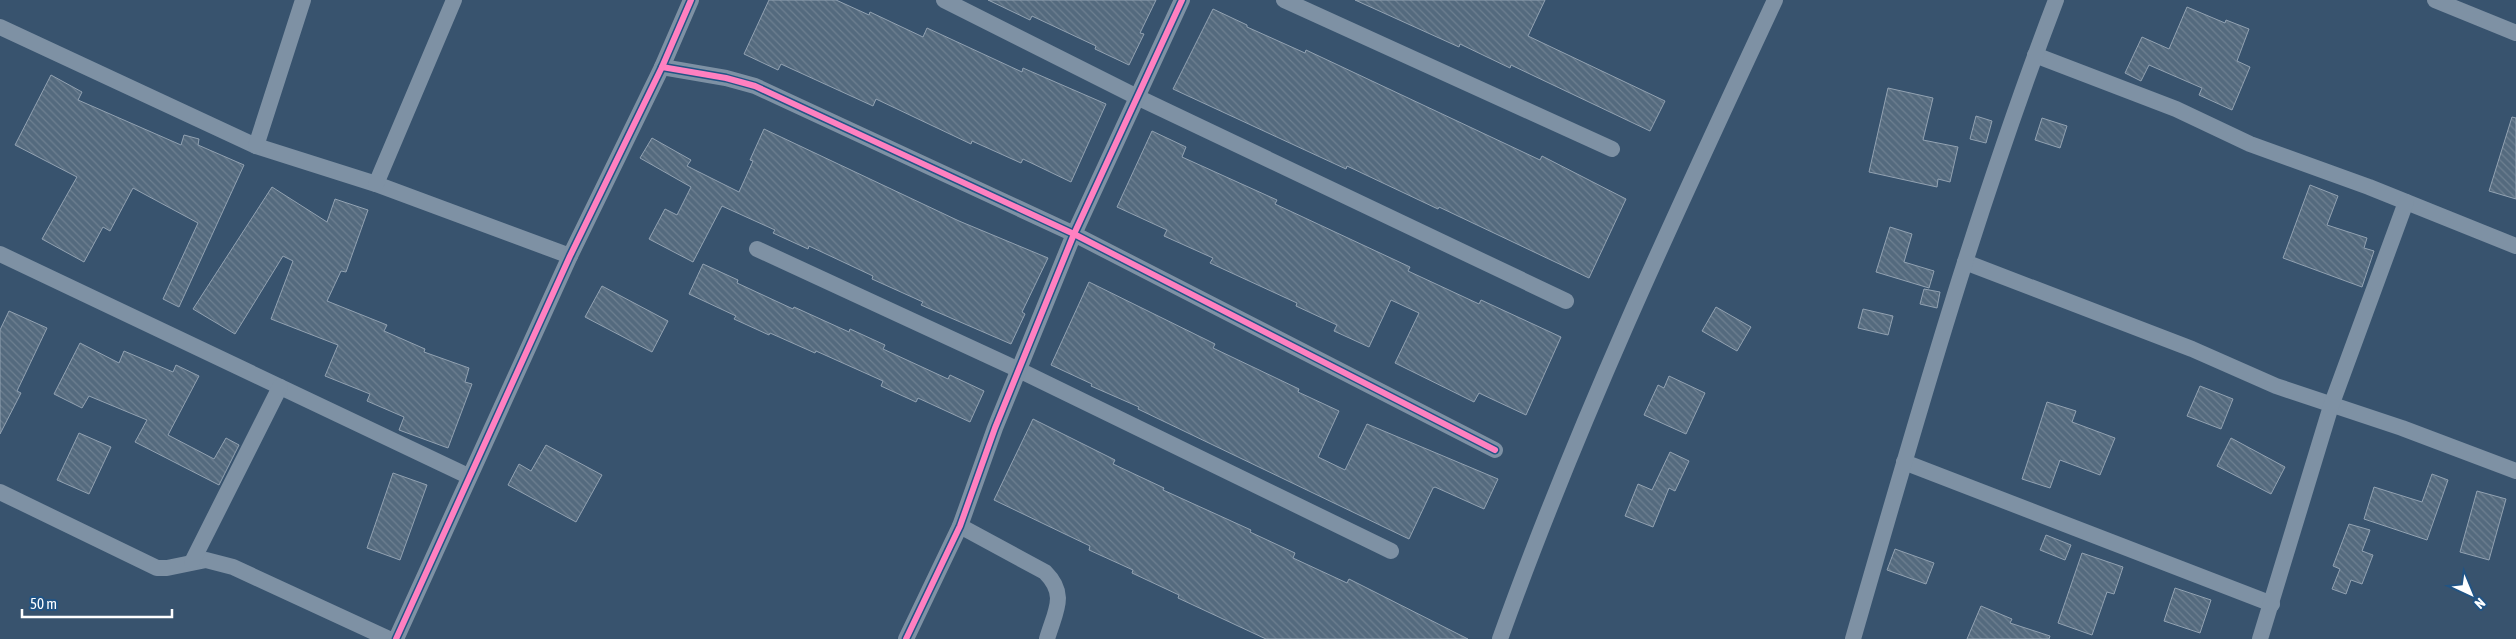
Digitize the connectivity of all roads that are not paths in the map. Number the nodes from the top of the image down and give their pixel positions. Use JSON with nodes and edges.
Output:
{"nodes":[{"id":1,"x":303,"y":0,"type":"edge"},
{"id":2,"x":454,"y":0,"type":"edge"},
{"id":3,"x":691,"y":0,"type":"edge"},
{"id":4,"x":944,"y":0,"type":"edge"},
{"id":5,"x":1182,"y":0,"type":"edge"},
{"id":6,"x":1284,"y":0,"type":"edge"},
{"id":7,"x":1775,"y":0,"type":"edge"},
{"id":8,"x":2056,"y":0,"type":"edge"},
{"id":9,"x":2436,"y":0,"type":"edge"},
{"id":10,"x":0,"y":27,"type":"edge"},
{"id":11,"x":2516,"y":33,"type":"edge"},
{"id":12,"x":2035,"y":55,"type":"junction"},
{"id":13,"x":662,"y":67,"type":"junction"},
{"id":14,"x":1137,"y":97,"type":"junction"},
{"id":15,"x":256,"y":146,"type":"junction"},
{"id":16,"x":1612,"y":149,"type":"dead end"},
{"id":17,"x":376,"y":184,"type":"junction"},
{"id":18,"x":2406,"y":202,"type":"junction"},
{"id":19,"x":1074,"y":234,"type":"junction"},
{"id":20,"x":2516,"y":246,"type":"edge"},
{"id":21,"x":757,"y":249,"type":"dead end"},
{"id":22,"x":0,"y":254,"type":"edge"},
{"id":23,"x":570,"y":256,"type":"junction"},
{"id":24,"x":1965,"y":262,"type":"junction"},
{"id":25,"x":1566,"y":301,"type":"dead end"},
{"id":26,"x":1018,"y":370,"type":"junction"},
{"id":27,"x":280,"y":387,"type":"junction"},
{"id":28,"x":2331,"y":406,"type":"junction"},
{"id":29,"x":1496,"y":450,"type":"dead end"},
{"id":30,"x":1904,"y":462,"type":"junction"},
{"id":31,"x":2516,"y":471,"type":"edge"},
{"id":32,"x":468,"y":476,"type":"junction"},
{"id":33,"x":0,"y":492,"type":"edge"},
{"id":34,"x":960,"y":526,"type":"junction"},
{"id":35,"x":1391,"y":551,"type":"dead end"},
{"id":36,"x":192,"y":562,"type":"junction"},
{"id":37,"x":2272,"y":604,"type":"junction"},
{"id":38,"x":389,"y":639,"type":"edge"},
{"id":39,"x":396,"y":639,"type":"edge"},
{"id":40,"x":906,"y":639,"type":"edge"},
{"id":41,"x":1047,"y":639,"type":"edge"},
{"id":42,"x":1500,"y":639,"type":"edge"},
{"id":43,"x":1853,"y":639,"type":"edge"},
{"id":44,"x":2260,"y":639,"type":"edge"}],
"edges":[{"from":1,"to":15,"type":"street"},
{"from":2,"to":17,"type":"street"},
{"from":3,"to":13,"type":"street"},
{"from":4,"to":14,"type":"street"},
{"from":5,"to":14,"type":"street"},
{"from":6,"to":16,"type":"street"},
{"from":7,"to":42,"type":"street"},
{"from":8,"to":12,"type":"street"},
{"from":9,"to":11,"type":"street"},
{"from":10,"to":15,"type":"street"},
{"from":12,"to":18,"type":"street"},
{"from":12,"to":24,"type":"street"},
{"from":13,"to":19,"type":"street"},
{"from":13,"to":23,"type":"street"},
{"from":14,"to":19,"type":"street"},
{"from":14,"to":25,"type":"street"},
{"from":15,"to":17,"type":"street"},
{"from":17,"to":23,"type":"street"},
{"from":18,"to":20,"type":"street"},
{"from":18,"to":28,"type":"street"},
{"from":19,"to":26,"type":"street"},
{"from":19,"to":29,"type":"street"},
{"from":21,"to":26,"type":"street"},
{"from":22,"to":27,"type":"street"},
{"from":23,"to":32,"type":"street"},
{"from":24,"to":28,"type":"street"},
{"from":24,"to":30,"type":"street"},
{"from":26,"to":34,"type":"street"},
{"from":26,"to":35,"type":"street"},
{"from":27,"to":32,"type":"street"},
{"from":27,"to":36,"type":"street"},
{"from":28,"to":31,"type":"street"},
{"from":28,"to":37,"type":"street"},
{"from":30,"to":37,"type":"street"},
{"from":30,"to":43,"type":"street"},
{"from":32,"to":39,"type":"street"},
{"from":33,"to":36,"type":"street"},
{"from":34,"to":40,"type":"street"},
{"from":34,"to":41,"type":"street"},
{"from":36,"to":38,"type":"street"},
{"from":37,"to":44,"type":"street"}]}
